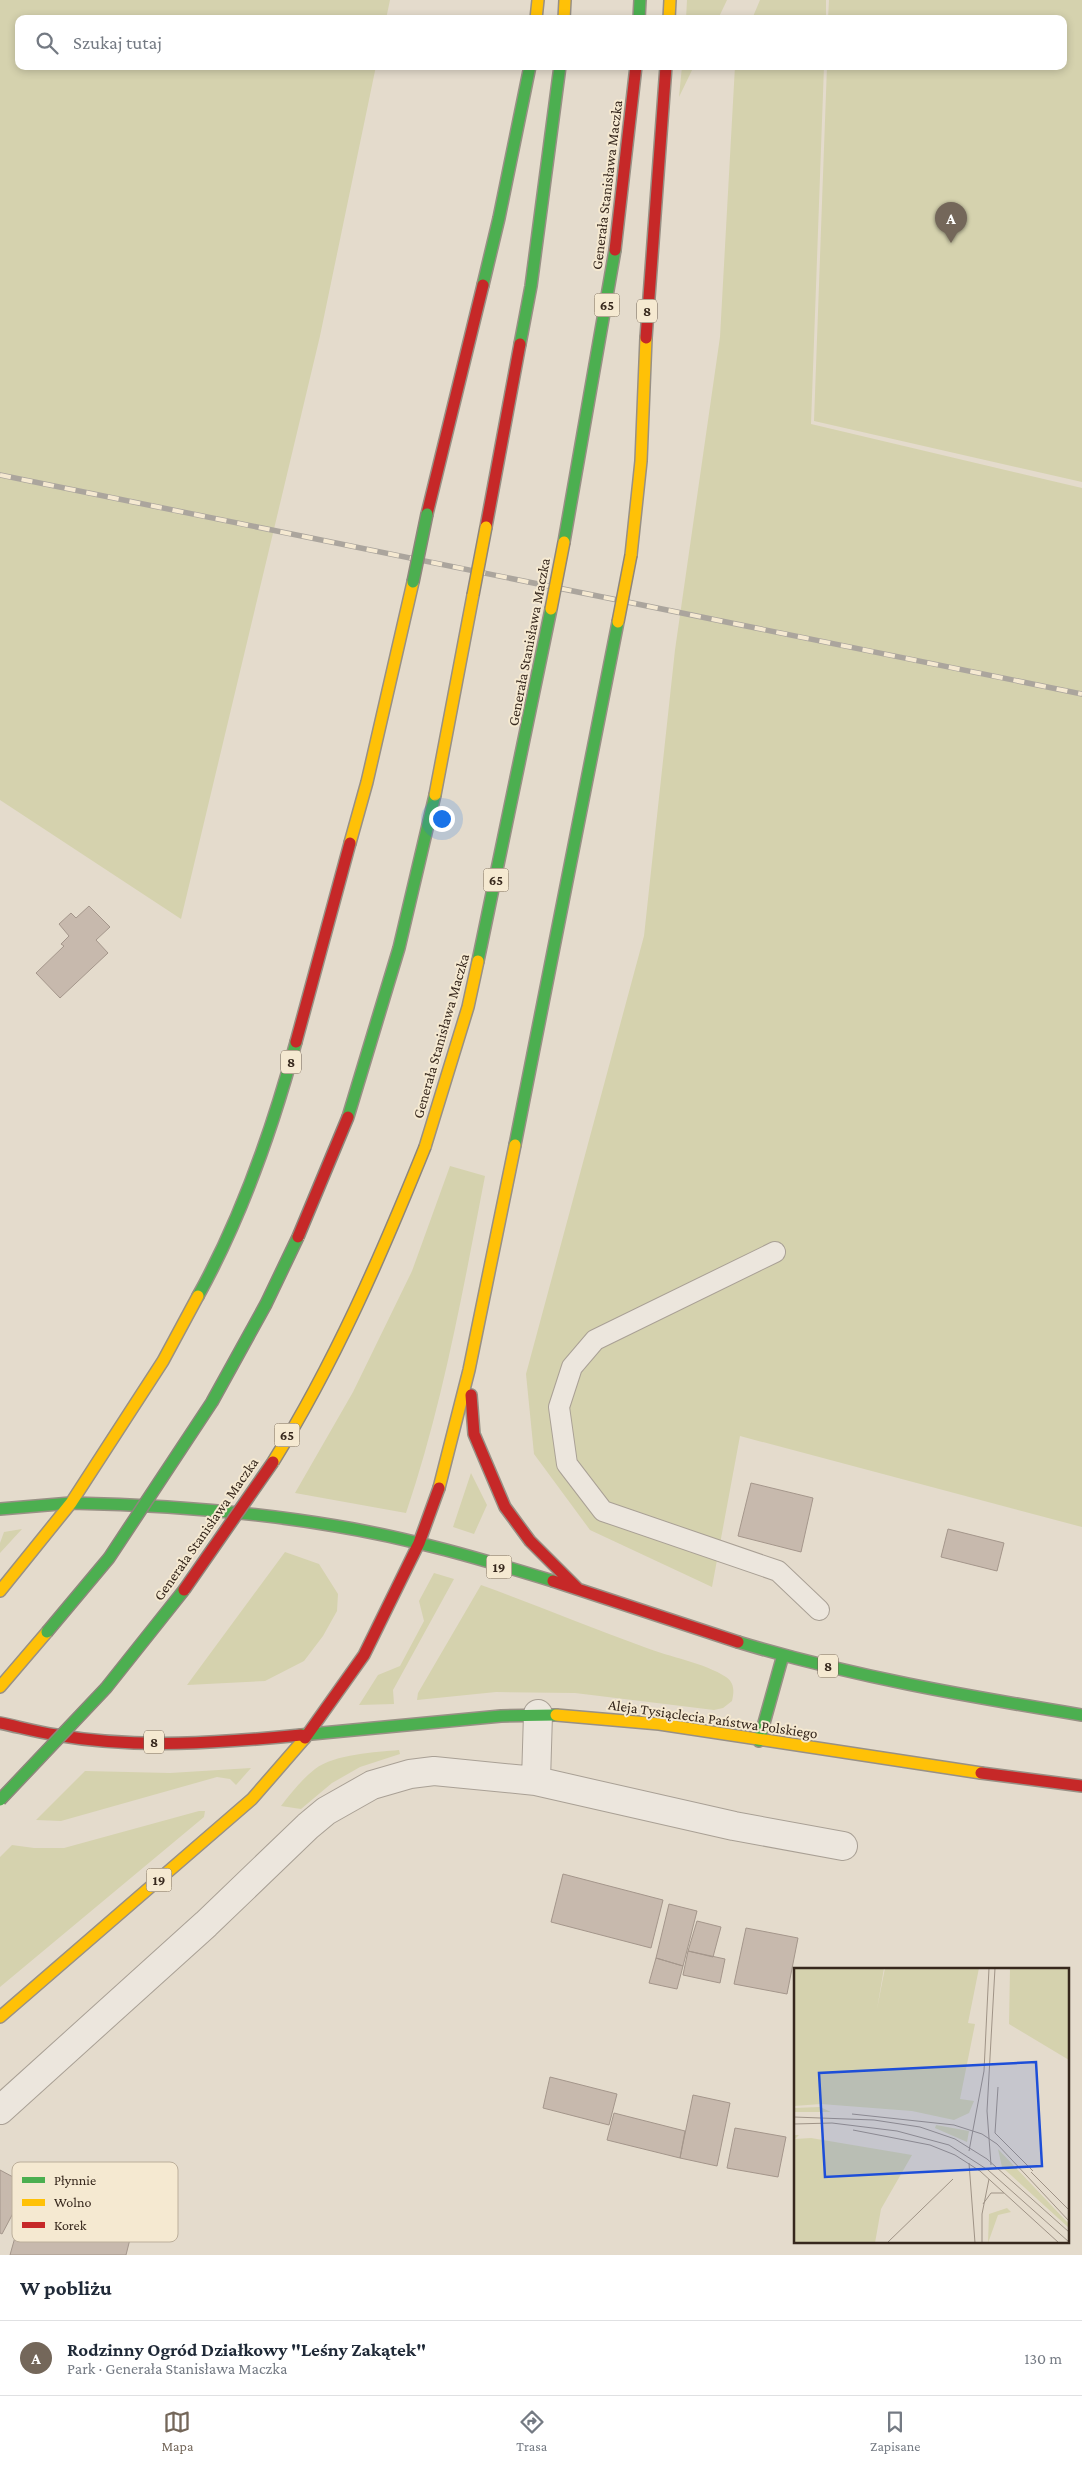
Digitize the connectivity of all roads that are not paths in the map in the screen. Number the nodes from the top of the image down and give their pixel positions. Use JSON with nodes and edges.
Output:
{"nodes":[{"id":1,"x":538,"y":0,"type":"edge"},
{"id":2,"x":565,"y":0,"type":"edge"},
{"id":3,"x":640,"y":0,"type":"edge"},
{"id":4,"x":670,"y":0,"type":"edge"},
{"id":5,"x":536,"y":15,"type":"edge"},
{"id":6,"x":564,"y":15,"type":"edge"},
{"id":7,"x":639,"y":15,"type":"edge"},
{"id":8,"x":669,"y":15,"type":"edge"},
{"id":9,"x":529,"y":70,"type":"edge"},
{"id":10,"x":559,"y":70,"type":"edge"},
{"id":11,"x":636,"y":70,"type":"edge"},
{"id":12,"x":666,"y":70,"type":"edge"},
{"id":13,"x":775,"y":1252,"type":"dead end"},
{"id":14,"x":469,"y":1370,"type":"junction"},
{"id":15,"x":71,"y":1503,"type":"junction"},
{"id":16,"x":0,"y":1509,"type":"edge"},
{"id":17,"x":419,"y":1543,"type":"junction"},
{"id":18,"x":0,"y":1591,"type":"edge"},
{"id":19,"x":580,"y":1591,"type":"junction"},
{"id":20,"x":819,"y":1610,"type":"dead end"},
{"id":21,"x":784,"y":1655,"type":"junction"},
{"id":22,"x":0,"y":1687,"type":"edge"},
{"id":23,"x":538,"y":1714,"type":"junction"},
{"id":24,"x":1082,"y":1715,"type":"edge"},
{"id":25,"x":0,"y":1723,"type":"edge"},
{"id":26,"x":309,"y":1734,"type":"junction"},
{"id":27,"x":759,"y":1740,"type":"junction"},
{"id":28,"x":536,"y":1781,"type":"junction"},
{"id":29,"x":1082,"y":1786,"type":"edge"},
{"id":30,"x":0,"y":1800,"type":"edge"},
{"id":31,"x":844,"y":1846,"type":"dead end"},
{"id":32,"x":0,"y":2017,"type":"edge"},
{"id":33,"x":0,"y":2110,"type":"edge"}],
"edges":[{"from":1,"to":5,"type":"main road"},
{"from":2,"to":6,"type":"main road"},
{"from":3,"to":7,"type":"main road"},
{"from":4,"to":8,"type":"main road"},
{"from":9,"to":15,"type":"main road","number":"8","bridge":true},
{"from":10,"to":22,"type":"main road","bridge":true},
{"from":11,"to":30,"type":"main road","name":"Generała Stanisława Maczka","number":"65","bridge":true},
{"from":12,"to":14,"type":"main road","number":"8","bridge":true},
{"from":13,"to":20,"type":"lane"},
{"from":14,"to":17,"type":"main road"},
{"from":14,"to":19,"type":"main road","number":"8"},
{"from":15,"to":16,"type":"main road"},
{"from":15,"to":17,"type":"main road","number":"19"},
{"from":15,"to":18,"type":"main road","number":"8"},
{"from":17,"to":19,"type":"main road","number":"19"},
{"from":17,"to":26,"type":"main road"},
{"from":19,"to":21,"type":"main road","number":"8"},
{"from":21,"to":24,"type":"main road","number":"8"},
{"from":21,"to":27,"type":"main road"},
{"from":23,"to":26,"type":"main road","name":"Aleja Tysiąclecia Państwa Polskiego","number":"8"},
{"from":23,"to":27,"type":"main road","name":"Aleja Tysiąclecia Państwa Polskiego","number":"8"},
{"from":23,"to":28,"type":"street"},
{"from":25,"to":26,"type":"main road","number":"8"},
{"from":26,"to":32,"type":"main road","number":"19"},
{"from":27,"to":29,"type":"main road","name":"Aleja Tysiąclecia Państwa Polskiego","number":"8"},
{"from":28,"to":31,"type":"street"},
{"from":28,"to":33,"type":"street"}]}
